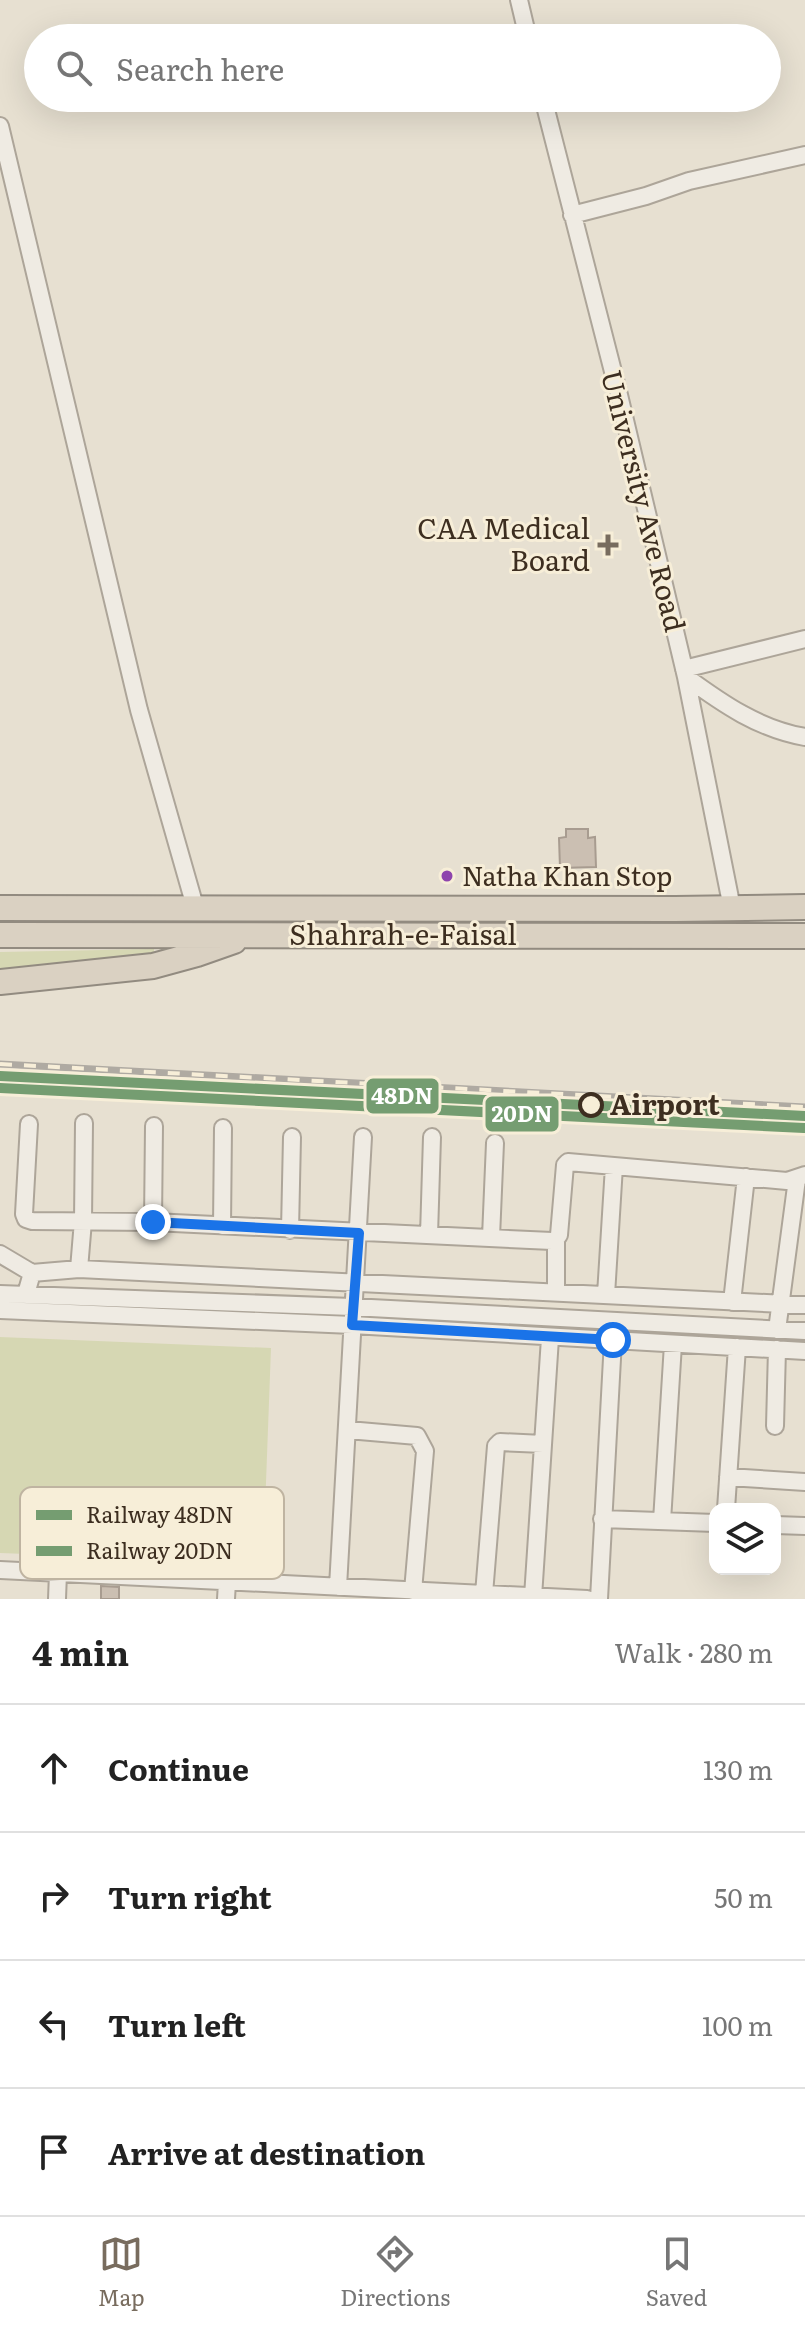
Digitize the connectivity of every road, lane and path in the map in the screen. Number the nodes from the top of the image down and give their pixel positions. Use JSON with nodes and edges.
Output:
{"nodes":[{"id":1,"x":519,"y":0,"type":"edge"},
{"id":2,"x":525,"y":24,"type":"edge"},
{"id":3,"x":546,"y":112,"type":"edge"},
{"id":4,"x":0,"y":126,"type":"edge"},
{"id":5,"x":805,"y":155,"type":"edge"},
{"id":6,"x":572,"y":215,"type":"junction"},
{"id":7,"x":805,"y":639,"type":"edge"},
{"id":8,"x":685,"y":673,"type":"junction"},
{"id":9,"x":805,"y":737,"type":"edge"},
{"id":10,"x":805,"y":907,"type":"edge"},
{"id":11,"x":0,"y":908,"type":"edge"},
{"id":12,"x":732,"y":908,"type":"junction"},
{"id":13,"x":196,"y":910,"type":"junction"},
{"id":14,"x":0,"y":935,"type":"edge"},
{"id":15,"x":252,"y":935,"type":"junction"},
{"id":16,"x":805,"y":936,"type":"edge"},
{"id":17,"x":0,"y":982,"type":"edge"},
{"id":18,"x":84,"y":1123,"type":"dead end"},
{"id":19,"x":29,"y":1124,"type":"dead end"},
{"id":20,"x":154,"y":1126,"type":"dead end"},
{"id":21,"x":223,"y":1128,"type":"dead end"},
{"id":22,"x":292,"y":1137,"type":"dead end"},
{"id":23,"x":363,"y":1137,"type":"dead end"},
{"id":24,"x":432,"y":1137,"type":"dead end"},
{"id":25,"x":495,"y":1143,"type":"dead end"},
{"id":26,"x":614,"y":1166,"type":"junction"},
{"id":27,"x":746,"y":1177,"type":"junction"},
{"id":28,"x":801,"y":1177,"type":"edge"},
{"id":29,"x":83,"y":1221,"type":"junction"},
{"id":30,"x":153,"y":1222,"type":"junction"},
{"id":31,"x":222,"y":1226,"type":"junction"},
{"id":32,"x":290,"y":1230,"type":"junction"},
{"id":33,"x":359,"y":1233,"type":"junction"},
{"id":34,"x":429,"y":1235,"type":"junction"},
{"id":35,"x":491,"y":1237,"type":"junction"},
{"id":36,"x":556,"y":1239,"type":"junction"},
{"id":37,"x":0,"y":1254,"type":"edge"},
{"id":38,"x":79,"y":1269,"type":"junction"},
{"id":39,"x":32,"y":1273,"type":"junction"},
{"id":40,"x":355,"y":1283,"type":"junction"},
{"id":41,"x":556,"y":1292,"type":"junction"},
{"id":42,"x":0,"y":1294,"type":"edge"},
{"id":43,"x":26,"y":1294,"type":"junction"},
{"id":44,"x":606,"y":1295,"type":"junction"},
{"id":45,"x":652,"y":1297,"type":"junction"},
{"id":46,"x":732,"y":1302,"type":"junction"},
{"id":47,"x":779,"y":1304,"type":"junction"},
{"id":48,"x":805,"y":1305,"type":"edge"},
{"id":49,"x":0,"y":1310,"type":"edge"},
{"id":50,"x":352,"y":1316,"type":"junction"},
{"id":51,"x":651,"y":1324,"type":"junction"},
{"id":52,"x":777,"y":1330,"type":"junction"},
{"id":53,"x":805,"y":1331,"type":"edge"},
{"id":54,"x":550,"y":1338,"type":"junction"},
{"id":55,"x":613,"y":1340,"type":"junction"},
{"id":56,"x":673,"y":1344,"type":"junction"},
{"id":57,"x":737,"y":1347,"type":"junction"},
{"id":58,"x":777,"y":1349,"type":"junction"},
{"id":59,"x":805,"y":1351,"type":"edge"},
{"id":60,"x":775,"y":1426,"type":"dead end"},
{"id":61,"x":348,"y":1430,"type":"junction"},
{"id":62,"x":543,"y":1444,"type":"junction"},
{"id":63,"x":728,"y":1477,"type":"junction"},
{"id":64,"x":805,"y":1482,"type":"edge"},
{"id":65,"x":726,"y":1503,"type":"edge"},
{"id":66,"x":602,"y":1519,"type":"junction"},
{"id":67,"x":662,"y":1521,"type":"junction"},
{"id":68,"x":709,"y":1523,"type":"edge"},
{"id":69,"x":781,"y":1525,"type":"edge"},
{"id":70,"x":805,"y":1526,"type":"edge"},
{"id":71,"x":0,"y":1570,"type":"edge"},
{"id":72,"x":20,"y":1571,"type":"edge"},
{"id":73,"x":58,"y":1579,"type":"edge"},
{"id":74,"x":171,"y":1579,"type":"edge"},
{"id":75,"x":227,"y":1582,"type":"junction"},
{"id":76,"x":338,"y":1587,"type":"junction"},
{"id":77,"x":413,"y":1591,"type":"junction"},
{"id":78,"x":395,"y":1594,"type":"edge"},
{"id":79,"x":484,"y":1594,"type":"junction"},
{"id":80,"x":533,"y":1597,"type":"junction"},
{"id":81,"x":555,"y":1598,"type":"edge"},
{"id":82,"x":57,"y":1599,"type":"edge"},
{"id":83,"x":226,"y":1599,"type":"edge"},
{"id":84,"x":587,"y":1599,"type":"edge"},
{"id":85,"x":599,"y":1599,"type":"edge"}],
"edges":[{"from":1,"to":2,"type":"street"},
{"from":3,"to":6,"type":"street","name":"University Ave Road"},
{"from":4,"to":13,"type":"street"},
{"from":5,"to":6,"type":"street"},
{"from":6,"to":8,"type":"street","name":"University Ave Road"},
{"from":7,"to":8,"type":"street"},
{"from":8,"to":9,"type":"street"},
{"from":8,"to":12,"type":"street","name":"University Ave Road"},
{"from":10,"to":12,"type":"highway","name":"Shahrah-e-Faisal"},
{"from":11,"to":13,"type":"highway","name":"Shahrah-e-Faisal"},
{"from":12,"to":13,"type":"highway","name":"Shahrah-e-Faisal"},
{"from":14,"to":15,"type":"highway","name":"Shahrah-e-Faisal"},
{"from":15,"to":16,"type":"highway","name":"Shahrah-e-Faisal"},
{"from":15,"to":17,"type":"highway"},
{"from":18,"to":29,"type":"street"},
{"from":19,"to":29,"type":"street"},
{"from":20,"to":30,"type":"street"},
{"from":21,"to":31,"type":"street"},
{"from":22,"to":32,"type":"street"},
{"from":23,"to":33,"type":"street"},
{"from":24,"to":34,"type":"street"},
{"from":25,"to":35,"type":"street"},
{"from":26,"to":27,"type":"street"},
{"from":26,"to":36,"type":"street"},
{"from":26,"to":44,"type":"street"},
{"from":27,"to":28,"type":"street"},
{"from":27,"to":46,"type":"street"},
{"from":28,"to":47,"type":"street"},
{"from":29,"to":30,"type":"street"},
{"from":29,"to":38,"type":"street"},
{"from":30,"to":31,"type":"street"},
{"from":31,"to":32,"type":"street"},
{"from":32,"to":33,"type":"street"},
{"from":33,"to":34,"type":"street"},
{"from":33,"to":40,"type":"street"},
{"from":34,"to":35,"type":"street"},
{"from":35,"to":36,"type":"street"},
{"from":36,"to":41,"type":"street"},
{"from":37,"to":39,"type":"street"},
{"from":38,"to":39,"type":"street"},
{"from":38,"to":40,"type":"street"},
{"from":39,"to":43,"type":"street"},
{"from":40,"to":41,"type":"street"},
{"from":40,"to":50,"type":"street"},
{"from":41,"to":44,"type":"street"},
{"from":42,"to":43,"type":"street"},
{"from":43,"to":50,"type":"street"},
{"from":44,"to":45,"type":"street"},
{"from":45,"to":46,"type":"street"},
{"from":45,"to":51,"type":"street"},
{"from":46,"to":47,"type":"street"},
{"from":47,"to":48,"type":"street"},
{"from":47,"to":52,"type":"street"},
{"from":49,"to":50,"type":"street"},
{"from":50,"to":51,"type":"street"},
{"from":50,"to":54,"type":"street"},
{"from":50,"to":61,"type":"street"},
{"from":51,"to":52,"type":"street"},
{"from":52,"to":53,"type":"street"},
{"from":54,"to":55,"type":"street"},
{"from":54,"to":62,"type":"street"},
{"from":55,"to":56,"type":"street"},
{"from":55,"to":66,"type":"street"},
{"from":56,"to":57,"type":"street"},
{"from":56,"to":67,"type":"street"},
{"from":57,"to":58,"type":"street"},
{"from":57,"to":63,"type":"street"},
{"from":58,"to":59,"type":"street"},
{"from":58,"to":60,"type":"street"},
{"from":61,"to":76,"type":"street"},
{"from":61,"to":77,"type":"street"},
{"from":62,"to":79,"type":"street"},
{"from":62,"to":80,"type":"street"},
{"from":63,"to":64,"type":"street"},
{"from":63,"to":65,"type":"street"},
{"from":66,"to":67,"type":"street"},
{"from":66,"to":85,"type":"street"},
{"from":67,"to":68,"type":"street"},
{"from":69,"to":70,"type":"street"},
{"from":71,"to":72,"type":"street"},
{"from":73,"to":82,"type":"street"},
{"from":74,"to":75,"type":"street"},
{"from":75,"to":76,"type":"street"},
{"from":75,"to":83,"type":"street"},
{"from":76,"to":78,"type":"street"},
{"from":77,"to":78,"type":"street"},
{"from":77,"to":79,"type":"street"},
{"from":79,"to":80,"type":"street"},
{"from":80,"to":81,"type":"street"},
{"from":81,"to":84,"type":"street"}]}
